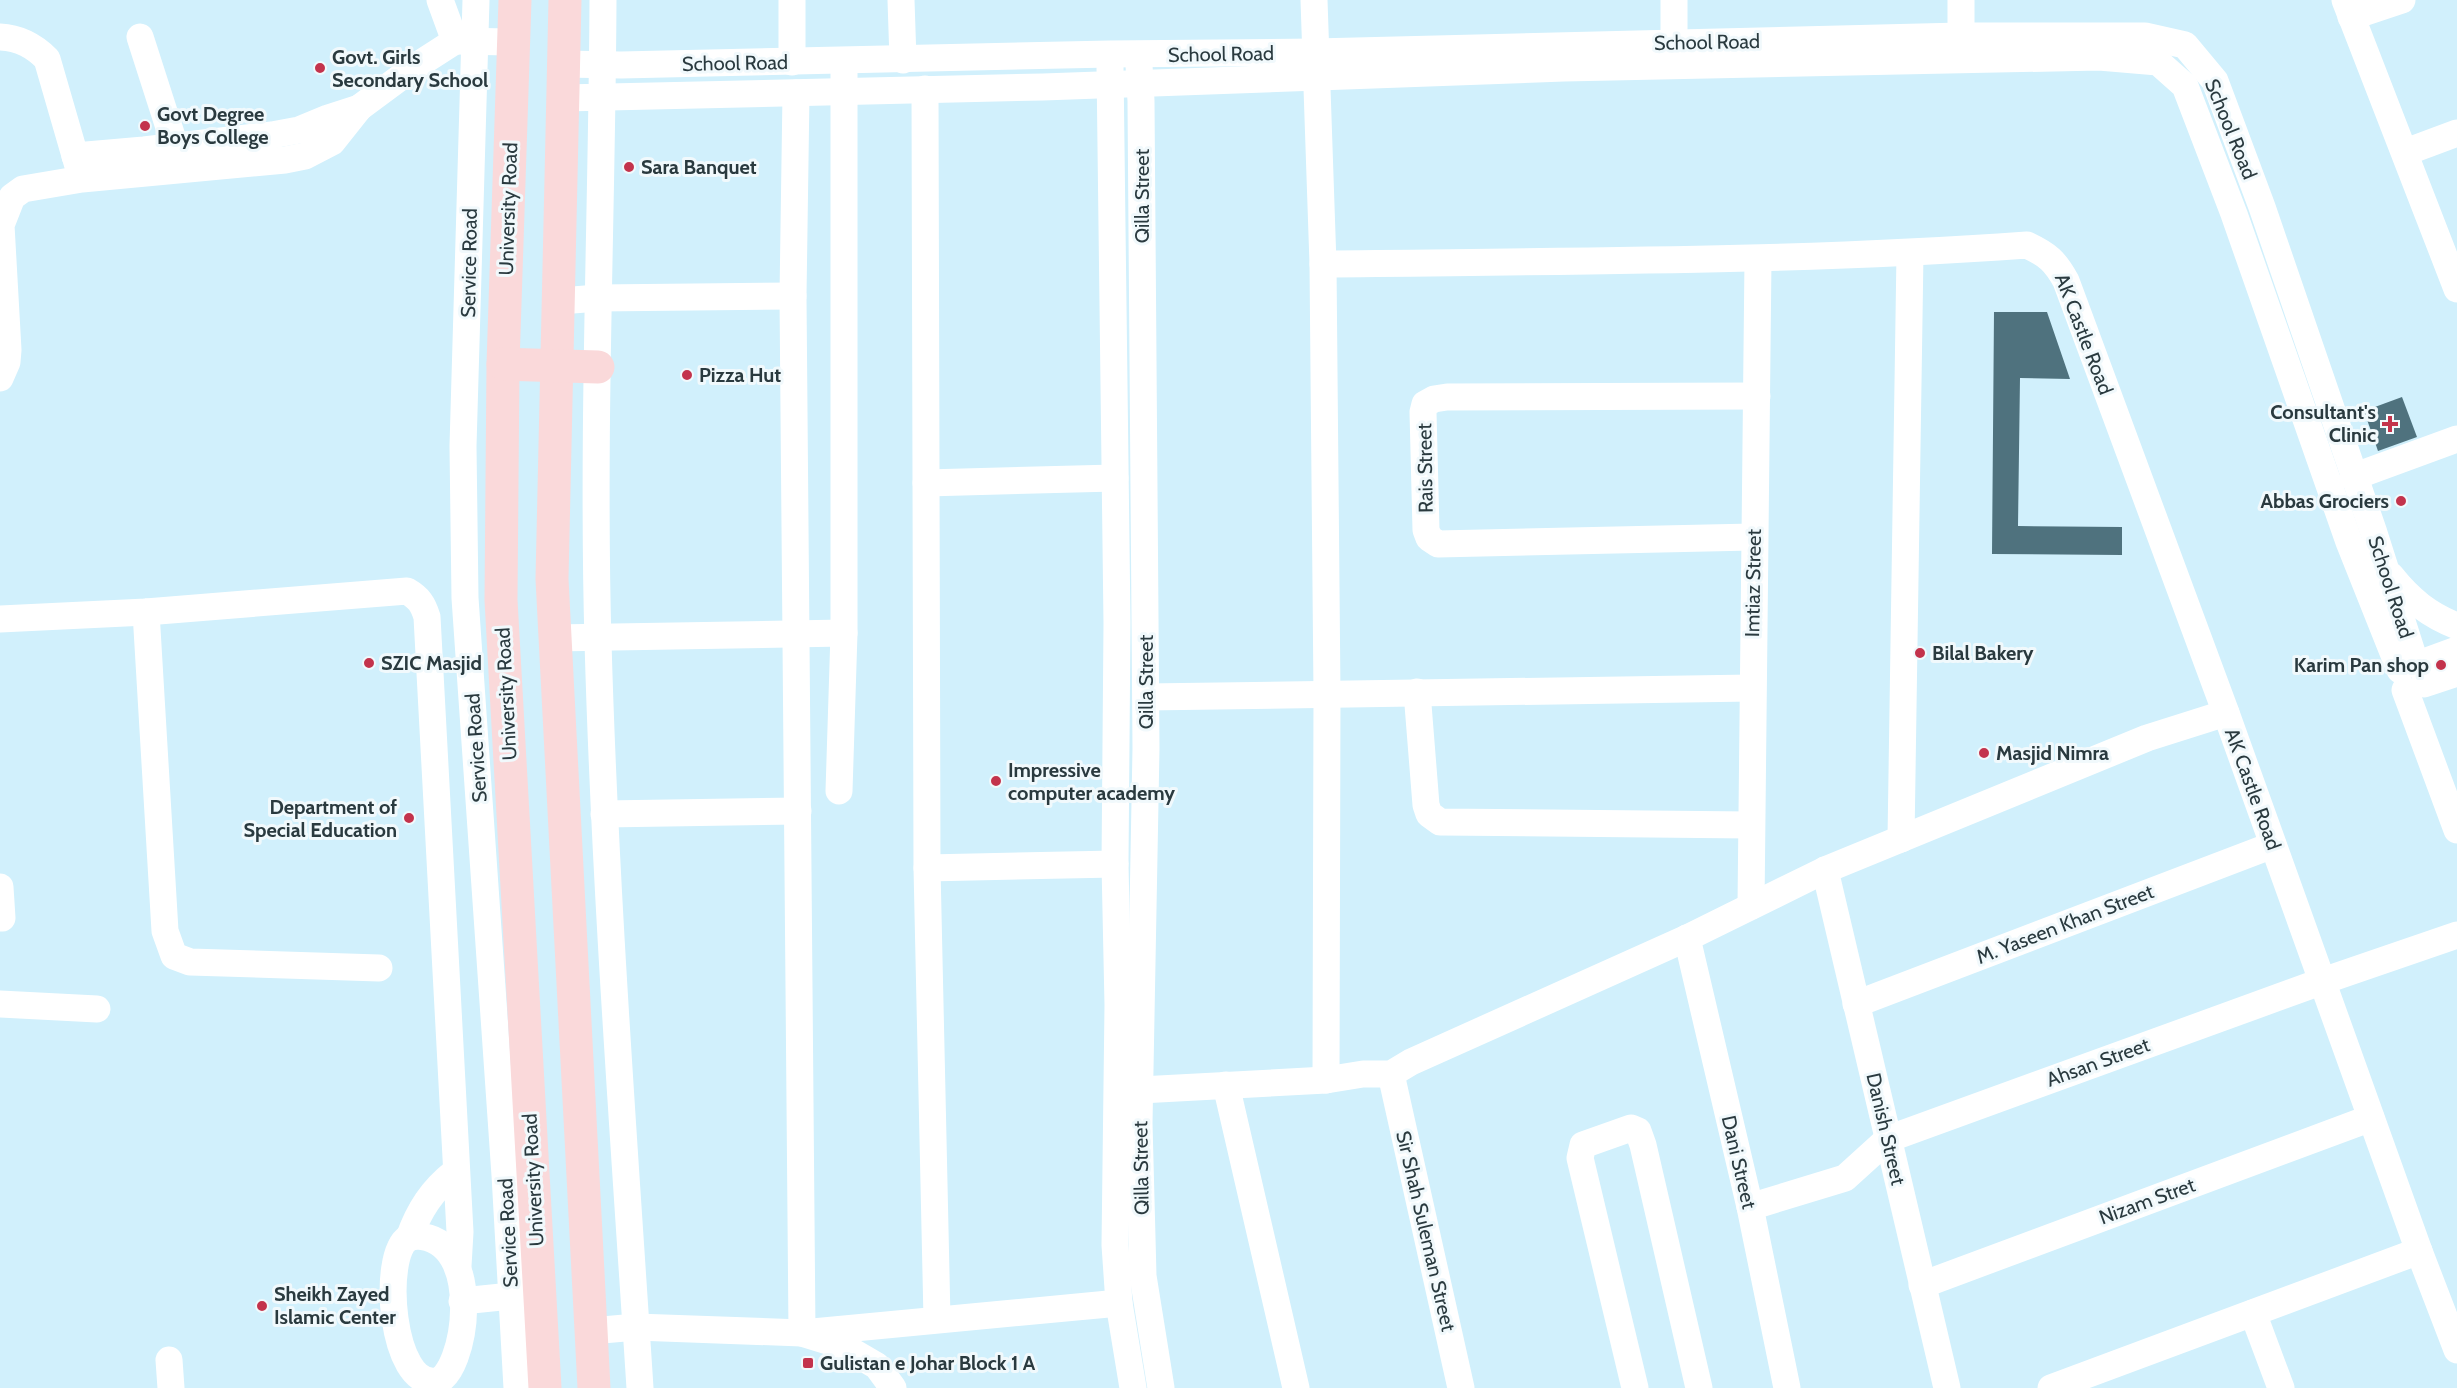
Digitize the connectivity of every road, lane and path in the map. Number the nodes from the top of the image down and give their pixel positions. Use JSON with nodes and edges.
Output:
{"nodes":[{"id":1,"x":440,"y":0,"type":"edge"},
{"id":2,"x":476,"y":0,"type":"edge"},
{"id":3,"x":515,"y":0,"type":"edge"},
{"id":4,"x":565,"y":0,"type":"edge"},
{"id":5,"x":603,"y":0,"type":"edge"},
{"id":6,"x":792,"y":0,"type":"edge"},
{"id":7,"x":901,"y":0,"type":"edge"},
{"id":8,"x":1314,"y":0,"type":"edge"},
{"id":9,"x":1674,"y":0,"type":"edge"},
{"id":10,"x":1961,"y":0,"type":"edge"},
{"id":11,"x":2402,"y":0,"type":"edge"},
{"id":12,"x":2348,"y":9,"type":"edge"},
{"id":13,"x":1961,"y":36,"type":"junction"},
{"id":14,"x":0,"y":37,"type":"edge"},
{"id":15,"x":140,"y":37,"type":"dead end"},
{"id":16,"x":465,"y":42,"type":"junction"},
{"id":17,"x":514,"y":42,"type":"junction"},
{"id":18,"x":1674,"y":43,"type":"junction"},
{"id":19,"x":2069,"y":47,"type":"junction"},
{"id":20,"x":1110,"y":54,"type":"junction"},
{"id":21,"x":1138,"y":54,"type":"junction"},
{"id":22,"x":903,"y":60,"type":"junction"},
{"id":23,"x":844,"y":61,"type":"junction"},
{"id":24,"x":792,"y":62,"type":"junction"},
{"id":25,"x":564,"y":64,"type":"junction"},
{"id":26,"x":603,"y":65,"type":"junction"},
{"id":27,"x":1316,"y":65,"type":"junction"},
{"id":28,"x":1140,"y":83,"type":"junction"},
{"id":29,"x":1110,"y":84,"type":"junction"},
{"id":30,"x":925,"y":89,"type":"junction"},
{"id":31,"x":844,"y":91,"type":"junction"},
{"id":32,"x":796,"y":93,"type":"junction"},
{"id":33,"x":602,"y":97,"type":"junction"},
{"id":34,"x":564,"y":98,"type":"junction"},
{"id":35,"x":359,"y":108,"type":"junction"},
{"id":36,"x":2457,"y":133,"type":"edge"},
{"id":37,"x":175,"y":146,"type":"junction"},
{"id":38,"x":2406,"y":152,"type":"junction"},
{"id":39,"x":79,"y":167,"type":"junction"},
{"id":40,"x":1910,"y":253,"type":"junction"},
{"id":41,"x":1758,"y":259,"type":"junction"},
{"id":42,"x":1323,"y":264,"type":"junction"},
{"id":43,"x":2457,"y":288,"type":"edge"},
{"id":44,"x":793,"y":296,"type":"junction"},
{"id":45,"x":598,"y":298,"type":"junction"},
{"id":46,"x":560,"y":301,"type":"junction"},
{"id":47,"x":466,"y":363,"type":"junction"},
{"id":48,"x":503,"y":364,"type":"junction"},
{"id":49,"x":558,"y":366,"type":"junction"},
{"id":50,"x":598,"y":368,"type":"junction"},
{"id":51,"x":0,"y":378,"type":"edge"},
{"id":52,"x":1757,"y":396,"type":"junction"},
{"id":53,"x":2454,"y":447,"type":"edge"},
{"id":54,"x":2353,"y":477,"type":"junction"},
{"id":55,"x":1115,"y":478,"type":"junction"},
{"id":56,"x":926,"y":483,"type":"junction"},
{"id":57,"x":1753,"y":537,"type":"junction"},
{"id":58,"x":2362,"y":537,"type":"junction"},
{"id":59,"x":2386,"y":571,"type":"junction"},
{"id":60,"x":146,"y":612,"type":"junction"},
{"id":61,"x":0,"y":620,"type":"edge"},
{"id":62,"x":2457,"y":626,"type":"edge"},
{"id":63,"x":844,"y":633,"type":"junction"},
{"id":64,"x":797,"y":634,"type":"junction"},
{"id":65,"x":598,"y":638,"type":"junction"},
{"id":66,"x":554,"y":639,"type":"junction"},
{"id":67,"x":2457,"y":650,"type":"edge"},
{"id":68,"x":2457,"y":673,"type":"edge"},
{"id":69,"x":2413,"y":680,"type":"junction"},
{"id":70,"x":1752,"y":688,"type":"junction"},
{"id":71,"x":1417,"y":692,"type":"junction"},
{"id":72,"x":1327,"y":694,"type":"junction"},
{"id":73,"x":1146,"y":697,"type":"junction"},
{"id":74,"x":2226,"y":713,"type":"junction"},
{"id":75,"x":2457,"y":782,"type":"edge"},
{"id":76,"x":839,"y":791,"type":"dead end"},
{"id":77,"x":798,"y":811,"type":"junction"},
{"id":78,"x":604,"y":814,"type":"junction"},
{"id":79,"x":1750,"y":825,"type":"junction"},
{"id":80,"x":2457,"y":830,"type":"edge"},
{"id":81,"x":1902,"y":839,"type":"junction"},
{"id":82,"x":2273,"y":845,"type":"junction"},
{"id":83,"x":1115,"y":864,"type":"junction"},
{"id":84,"x":927,"y":868,"type":"junction"},
{"id":85,"x":1825,"y":870,"type":"junction"},
{"id":86,"x":0,"y":887,"type":"edge"},
{"id":87,"x":1751,"y":906,"type":"junction"},
{"id":88,"x":2,"y":918,"type":"dead end"},
{"id":89,"x":2457,"y":935,"type":"edge"},
{"id":90,"x":1687,"y":938,"type":"junction"},
{"id":91,"x":379,"y":968,"type":"dead end"},
{"id":92,"x":2323,"y":981,"type":"junction"},
{"id":93,"x":0,"y":1004,"type":"edge"},
{"id":94,"x":1856,"y":1004,"type":"junction"},
{"id":95,"x":97,"y":1009,"type":"dead end"},
{"id":96,"x":1391,"y":1074,"type":"junction"},
{"id":97,"x":1326,"y":1080,"type":"junction"},
{"id":98,"x":1226,"y":1085,"type":"junction"},
{"id":99,"x":1140,"y":1090,"type":"junction"},
{"id":100,"x":2372,"y":1118,"type":"junction"},
{"id":101,"x":1888,"y":1138,"type":"junction"},
{"id":102,"x":456,"y":1172,"type":"junction"},
{"id":103,"x":1750,"y":1207,"type":"junction"},
{"id":104,"x":409,"y":1238,"type":"junction"},
{"id":105,"x":2419,"y":1251,"type":"junction"},
{"id":106,"x":458,"y":1266,"type":"junction"},
{"id":107,"x":1923,"y":1285,"type":"junction"},
{"id":108,"x":526,"y":1295,"type":"junction"},
{"id":109,"x":462,"y":1301,"type":"junction"},
{"id":110,"x":1119,"y":1303,"type":"junction"},
{"id":111,"x":2253,"y":1313,"type":"junction"},
{"id":112,"x":937,"y":1319,"type":"junction"},
{"id":113,"x":636,"y":1327,"type":"junction"},
{"id":114,"x":591,"y":1330,"type":"junction"},
{"id":115,"x":802,"y":1333,"type":"junction"},
{"id":116,"x":2457,"y":1350,"type":"edge"},
{"id":117,"x":169,"y":1360,"type":"dead end"},
{"id":118,"x":443,"y":1383,"type":"edge"},
{"id":119,"x":171,"y":1388,"type":"edge"},
{"id":120,"x":517,"y":1388,"type":"edge"},
{"id":121,"x":545,"y":1388,"type":"edge"},
{"id":122,"x":594,"y":1388,"type":"edge"},
{"id":123,"x":640,"y":1388,"type":"edge"},
{"id":124,"x":893,"y":1388,"type":"edge"},
{"id":125,"x":1133,"y":1388,"type":"edge"},
{"id":126,"x":1161,"y":1388,"type":"edge"},
{"id":127,"x":1296,"y":1388,"type":"edge"},
{"id":128,"x":1461,"y":1388,"type":"edge"},
{"id":129,"x":1635,"y":1388,"type":"edge"},
{"id":130,"x":1700,"y":1388,"type":"edge"},
{"id":131,"x":1787,"y":1388,"type":"edge"},
{"id":132,"x":1947,"y":1388,"type":"edge"},
{"id":133,"x":2051,"y":1388,"type":"edge"},
{"id":134,"x":2281,"y":1388,"type":"edge"}],
"edges":[{"from":1,"to":16,"type":"street"},
{"from":2,"to":16,"type":"street","name":"Service Road"},
{"from":3,"to":17,"type":"main road","name":"University Road"},
{"from":4,"to":25,"type":"main road"},
{"from":5,"to":26,"type":"street"},
{"from":6,"to":24,"type":"street"},
{"from":7,"to":22,"type":"street"},
{"from":8,"to":27,"type":"street"},
{"from":9,"to":18,"type":"street"},
{"from":10,"to":13,"type":"street"},
{"from":11,"to":12,"type":"street"},
{"from":12,"to":38,"type":"street"},
{"from":13,"to":18,"type":"street","name":"School Road"},
{"from":13,"to":19,"type":"street","name":"School Road"},
{"from":14,"to":39,"type":"street"},
{"from":15,"to":37,"type":"street"},
{"from":16,"to":17,"type":"street"},
{"from":16,"to":35,"type":"street"},
{"from":16,"to":47,"type":"street","name":"Service Road"},
{"from":17,"to":48,"type":"main road","name":"University Road"},
{"from":18,"to":27,"type":"street","name":"School Road"},
{"from":19,"to":27,"type":"street","name":"School Road"},
{"from":19,"to":54,"type":"street","name":"School Road"},
{"from":19,"to":58,"type":"street","name":"School Road"},
{"from":20,"to":21,"type":"street","name":"School Road"},
{"from":20,"to":22,"type":"street","name":"School Road"},
{"from":20,"to":29,"type":"street","name":"Qilla Street"},
{"from":21,"to":27,"type":"street","name":"School Road"},
{"from":21,"to":28,"type":"street","name":"Qilla Street"},
{"from":22,"to":23,"type":"street","name":"School Road"},
{"from":23,"to":24,"type":"street","name":"School Road"},
{"from":23,"to":31,"type":"street"},
{"from":24,"to":26,"type":"street","name":"School Road"},
{"from":25,"to":26,"type":"street","name":"School Road"},
{"from":25,"to":34,"type":"main road"},
{"from":26,"to":33,"type":"street"},
{"from":27,"to":28,"type":"street","name":"School Road"},
{"from":27,"to":42,"type":"street"},
{"from":28,"to":29,"type":"street","name":"School Road"},
{"from":28,"to":73,"type":"street","name":"Qilla Street"},
{"from":29,"to":30,"type":"street","name":"School Road"},
{"from":29,"to":55,"type":"street","name":"Qilla Street"},
{"from":30,"to":31,"type":"street","name":"School Road"},
{"from":30,"to":56,"type":"street"},
{"from":31,"to":32,"type":"street","name":"School Road"},
{"from":31,"to":63,"type":"street"},
{"from":32,"to":33,"type":"street","name":"School Road"},
{"from":32,"to":44,"type":"street"},
{"from":33,"to":34,"type":"street","name":"School Road"},
{"from":33,"to":45,"type":"street"},
{"from":34,"to":46,"type":"main road"},
{"from":35,"to":37,"type":"street"},
{"from":35,"to":39,"type":"street"},
{"from":36,"to":38,"type":"street"},
{"from":37,"to":39,"type":"street"},
{"from":38,"to":43,"type":"street"},
{"from":39,"to":51,"type":"street"},
{"from":40,"to":41,"type":"street"},
{"from":40,"to":74,"type":"street","name":"AK Castle Road"},
{"from":40,"to":81,"type":"street"},
{"from":41,"to":42,"type":"street"},
{"from":41,"to":52,"type":"street","name":"Imtiaz Street"},
{"from":42,"to":72,"type":"street"},
{"from":44,"to":45,"type":"street"},
{"from":44,"to":64,"type":"street"},
{"from":45,"to":46,"type":"street"},
{"from":45,"to":50,"type":"street"},
{"from":46,"to":49,"type":"main road"},
{"from":47,"to":48,"type":"street"},
{"from":47,"to":108,"type":"street","name":"Service Road"},
{"from":48,"to":49,"type":"main road"},
{"from":48,"to":108,"type":"main road","name":"University Road"},
{"from":49,"to":50,"type":"main road"},
{"from":49,"to":66,"type":"main road"},
{"from":50,"to":65,"type":"street"},
{"from":52,"to":57,"type":"street","name":"Imtiaz Street"},
{"from":52,"to":57,"type":"street","name":"Rais Street"},
{"from":53,"to":54,"type":"street"},
{"from":54,"to":58,"type":"street","name":"School Road"},
{"from":55,"to":56,"type":"street"},
{"from":55,"to":83,"type":"street","name":"Qilla Street"},
{"from":56,"to":84,"type":"street"},
{"from":57,"to":70,"type":"street","name":"Imtiaz Street"},
{"from":58,"to":59,"type":"street","name":"School Road"},
{"from":58,"to":69,"type":"street","name":"School Road"},
{"from":59,"to":62,"type":"street"},
{"from":59,"to":69,"type":"street","name":"School Road"},
{"from":60,"to":61,"type":"street"},
{"from":60,"to":91,"type":"street"},
{"from":60,"to":102,"type":"street"},
{"from":63,"to":64,"type":"street"},
{"from":63,"to":76,"type":"street"},
{"from":64,"to":65,"type":"street"},
{"from":64,"to":77,"type":"street"},
{"from":65,"to":66,"type":"street"},
{"from":65,"to":78,"type":"street"},
{"from":66,"to":114,"type":"main road"},
{"from":67,"to":69,"type":"street"},
{"from":68,"to":69,"type":"street"},
{"from":69,"to":75,"type":"street","name":"School Road"},
{"from":69,"to":80,"type":"street","name":"School Road"},
{"from":70,"to":71,"type":"street"},
{"from":70,"to":79,"type":"street","name":"Imtiaz Street"},
{"from":71,"to":72,"type":"street"},
{"from":71,"to":79,"type":"street"},
{"from":72,"to":73,"type":"street"},
{"from":72,"to":97,"type":"street"},
{"from":73,"to":99,"type":"street","name":"Qilla Street"},
{"from":74,"to":81,"type":"street"},
{"from":74,"to":82,"type":"street","name":"AK Castle Road"},
{"from":77,"to":78,"type":"street"},
{"from":77,"to":115,"type":"street"},
{"from":78,"to":113,"type":"street"},
{"from":79,"to":87,"type":"street","name":"Imtiaz Street"},
{"from":81,"to":85,"type":"street"},
{"from":82,"to":92,"type":"street","name":"AK Castle Road"},
{"from":82,"to":94,"type":"street","name":"M. Yaseen Khan Street"},
{"from":83,"to":84,"type":"street"},
{"from":83,"to":110,"type":"street","name":"Qilla Street"},
{"from":84,"to":112,"type":"street"},
{"from":85,"to":87,"type":"street"},
{"from":85,"to":94,"type":"street","name":"Danish Street"},
{"from":86,"to":88,"type":"street"},
{"from":87,"to":90,"type":"street"},
{"from":89,"to":92,"type":"street","name":"Ahsan Street"},
{"from":90,"to":96,"type":"street"},
{"from":90,"to":103,"type":"street","name":"Dani Street"},
{"from":92,"to":100,"type":"street","name":"AK Castle Road"},
{"from":92,"to":101,"type":"street","name":"Ahsan Street"},
{"from":93,"to":95,"type":"street"},
{"from":94,"to":101,"type":"street","name":"Danish Street"},
{"from":96,"to":97,"type":"street"},
{"from":96,"to":128,"type":"street","name":"Sir Shah Suleman Street"},
{"from":97,"to":98,"type":"street"},
{"from":98,"to":99,"type":"street"},
{"from":98,"to":127,"type":"street"},
{"from":99,"to":126,"type":"street","name":"Qilla Street"},
{"from":100,"to":105,"type":"street","name":"AK Castle Road"},
{"from":100,"to":107,"type":"street","name":"Nizam Stret"},
{"from":101,"to":103,"type":"street","name":"Ahsan Street"},
{"from":101,"to":107,"type":"street","name":"Danish Street"},
{"from":102,"to":104,"type":"street"},
{"from":102,"to":106,"type":"street"},
{"from":103,"to":131,"type":"street","name":"Dani Street"},
{"from":104,"to":106,"type":"street"},
{"from":104,"to":118,"type":"street"},
{"from":105,"to":111,"type":"street"},
{"from":105,"to":116,"type":"street","name":"AK Castle Road"},
{"from":106,"to":109,"type":"street"},
{"from":107,"to":132,"type":"street","name":"Danish Street"},
{"from":108,"to":109,"type":"street"},
{"from":108,"to":120,"type":"street","name":"Service Road"},
{"from":108,"to":121,"type":"main road","name":"University Road"},
{"from":109,"to":118,"type":"street"},
{"from":110,"to":112,"type":"street"},
{"from":110,"to":125,"type":"street","name":"Qilla Street"},
{"from":111,"to":133,"type":"street"},
{"from":111,"to":134,"type":"street"},
{"from":112,"to":115,"type":"street"},
{"from":113,"to":114,"type":"street"},
{"from":113,"to":115,"type":"street"},
{"from":113,"to":123,"type":"street"},
{"from":114,"to":122,"type":"main road"},
{"from":115,"to":124,"type":"street"},
{"from":117,"to":119,"type":"street"},
{"from":129,"to":130,"type":"street"}]}
